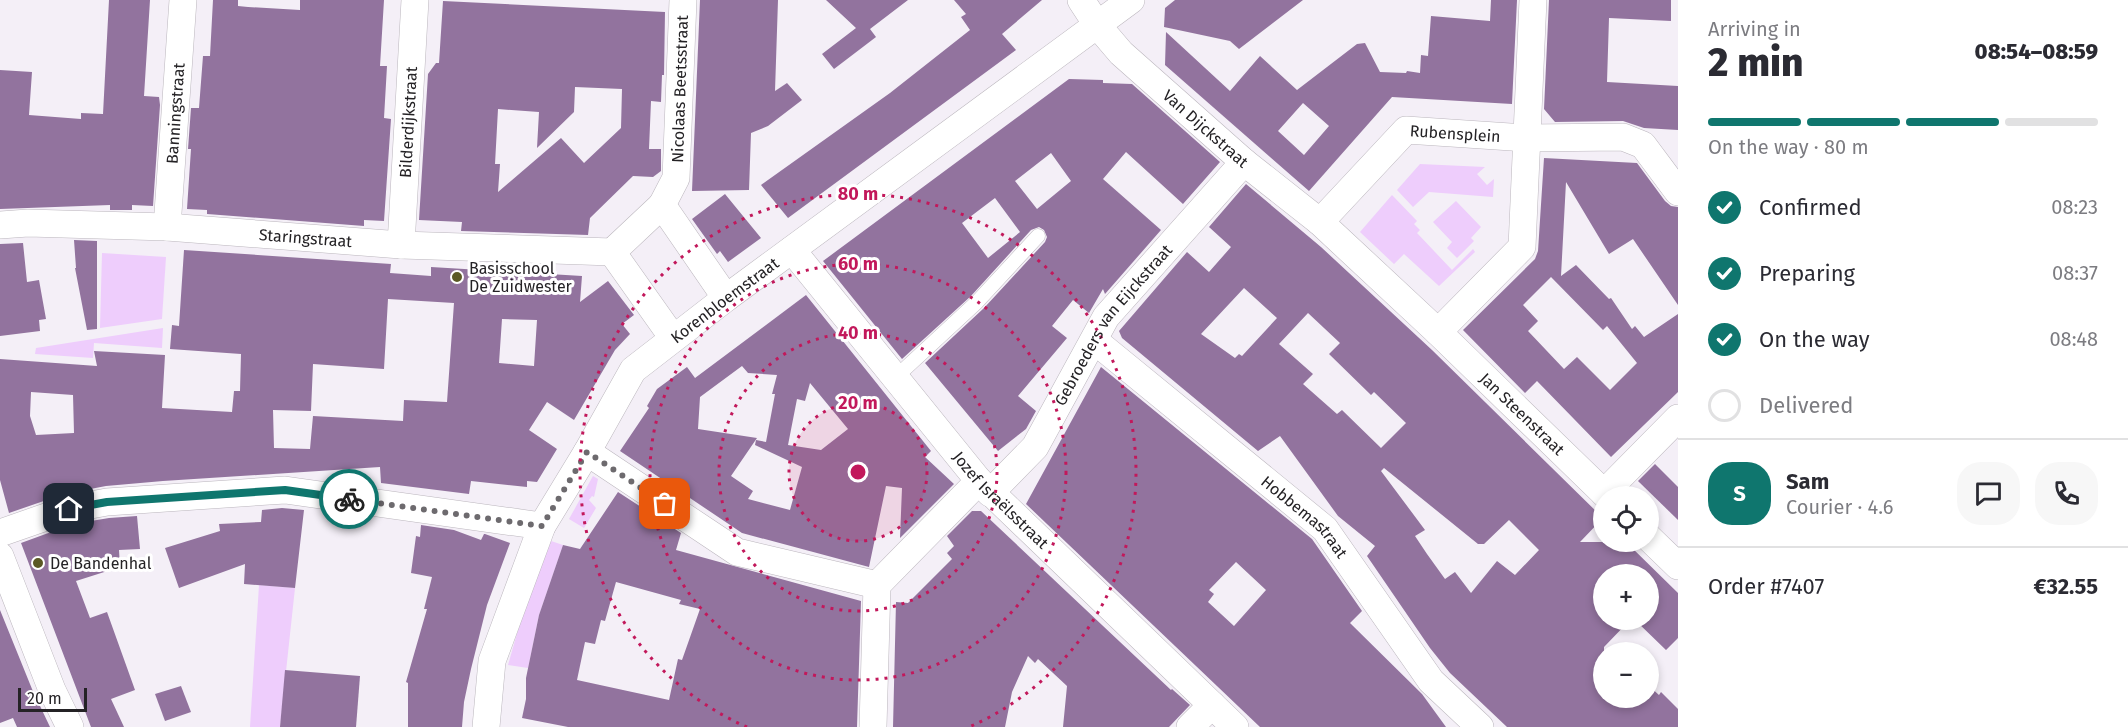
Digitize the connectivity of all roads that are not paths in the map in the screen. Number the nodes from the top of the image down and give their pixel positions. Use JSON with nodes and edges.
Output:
{"nodes":[{"id":1,"x":183,"y":0,"type":"edge"},
{"id":2,"x":415,"y":0,"type":"edge"},
{"id":3,"x":683,"y":0,"type":"edge"},
{"id":4,"x":1081,"y":0,"type":"edge"},
{"id":5,"x":1131,"y":0,"type":"edge"},
{"id":6,"x":1533,"y":0,"type":"edge"},
{"id":7,"x":1098,"y":26,"type":"junction"},
{"id":8,"x":1527,"y":138,"type":"junction"},
{"id":9,"x":1244,"y":162,"type":"junction"},
{"id":10,"x":1678,"y":192,"type":"edge"},
{"id":11,"x":662,"y":205,"type":"junction"},
{"id":12,"x":1320,"y":222,"type":"junction"},
{"id":13,"x":0,"y":225,"type":"edge"},
{"id":14,"x":167,"y":227,"type":"junction"},
{"id":15,"x":1038,"y":236,"type":"dead end"},
{"id":16,"x":401,"y":245,"type":"junction"},
{"id":17,"x":792,"y":250,"type":"junction"},
{"id":18,"x":612,"y":252,"type":"junction"},
{"id":19,"x":726,"y":298,"type":"junction"},
{"id":20,"x":1438,"y":332,"type":"junction"},
{"id":21,"x":673,"y":338,"type":"junction"},
{"id":22,"x":1095,"y":341,"type":"junction"},
{"id":23,"x":896,"y":378,"type":"junction"},
{"id":24,"x":1678,"y":418,"type":"edge"},
{"id":25,"x":587,"y":452,"type":"junction"},
{"id":26,"x":1596,"y":486,"type":"edge"},
{"id":27,"x":1614,"y":486,"type":"edge"},
{"id":28,"x":985,"y":487,"type":"junction"},
{"id":29,"x":542,"y":526,"type":"junction"},
{"id":30,"x":0,"y":533,"type":"edge"},
{"id":31,"x":1659,"y":548,"type":"edge"},
{"id":32,"x":0,"y":556,"type":"edge"},
{"id":33,"x":1678,"y":566,"type":"edge"},
{"id":34,"x":877,"y":585,"type":"junction"},
{"id":35,"x":1212,"y":705,"type":"junction"},
{"id":36,"x":70,"y":727,"type":"edge"},
{"id":37,"x":486,"y":727,"type":"edge"},
{"id":38,"x":873,"y":727,"type":"edge"},
{"id":39,"x":1190,"y":727,"type":"edge"},
{"id":40,"x":1235,"y":727,"type":"edge"},
{"id":41,"x":1480,"y":727,"type":"edge"}],
"edges":[{"from":1,"to":14,"type":"street","name":"Banningstraat"},
{"from":2,"to":16,"type":"street","name":"Bilderdijkstraat"},
{"from":3,"to":11,"type":"street","name":"Nicolaas Beetsstraat"},
{"from":4,"to":7,"type":"street","name":"Van Dijckstraat"},
{"from":5,"to":7,"type":"street","name":"Korenbloemstraat"},
{"from":6,"to":8,"type":"street"},
{"from":7,"to":9,"type":"street","name":"Van Dijckstraat"},
{"from":7,"to":17,"type":"street","name":"Korenbloemstraat"},
{"from":8,"to":10,"type":"street"},
{"from":8,"to":12,"type":"street","name":"Rubensplein"},
{"from":8,"to":20,"type":"street"},
{"from":9,"to":12,"type":"street","name":"Van Dijckstraat"},
{"from":9,"to":22,"type":"street","name":"Gebroeders van Eijckstraat"},
{"from":11,"to":18,"type":"street"},
{"from":11,"to":19,"type":"street"},
{"from":12,"to":20,"type":"street"},
{"from":13,"to":14,"type":"street","name":"Staringstraat"},
{"from":14,"to":16,"type":"street","name":"Staringstraat"},
{"from":15,"to":23,"type":"lane"},
{"from":16,"to":18,"type":"street","name":"Staringstraat"},
{"from":17,"to":19,"type":"street","name":"Korenbloemstraat"},
{"from":17,"to":23,"type":"street","name":"Jozef Israëlsstraat"},
{"from":18,"to":21,"type":"street"},
{"from":19,"to":21,"type":"street","name":"Korenbloemstraat"},
{"from":20,"to":26,"type":"street","name":"Jan Steenstraat"},
{"from":21,"to":25,"type":"street","name":"Korenbloemstraat"},
{"from":22,"to":28,"type":"street","name":"Gebroeders van Eijckstraat"},
{"from":22,"to":41,"type":"street","name":"Hobbemastraat"},
{"from":23,"to":28,"type":"street","name":"Jozef Israëlsstraat"},
{"from":24,"to":27,"type":"street"},
{"from":25,"to":29,"type":"street","name":"Korenbloemstraat"},
{"from":25,"to":34,"type":"street"},
{"from":28,"to":34,"type":"street","name":"Gebroeders van Eijckstraat"},
{"from":28,"to":35,"type":"street","name":"Jozef Israëlsstraat"},
{"from":29,"to":30,"type":"street"},
{"from":29,"to":37,"type":"street","name":"Korenbloemstraat"},
{"from":31,"to":33,"type":"street"},
{"from":32,"to":36,"type":"street"},
{"from":34,"to":38,"type":"street"},
{"from":35,"to":39,"type":"street"},
{"from":35,"to":40,"type":"street","name":"Jozef Israëlsstraat"}]}
